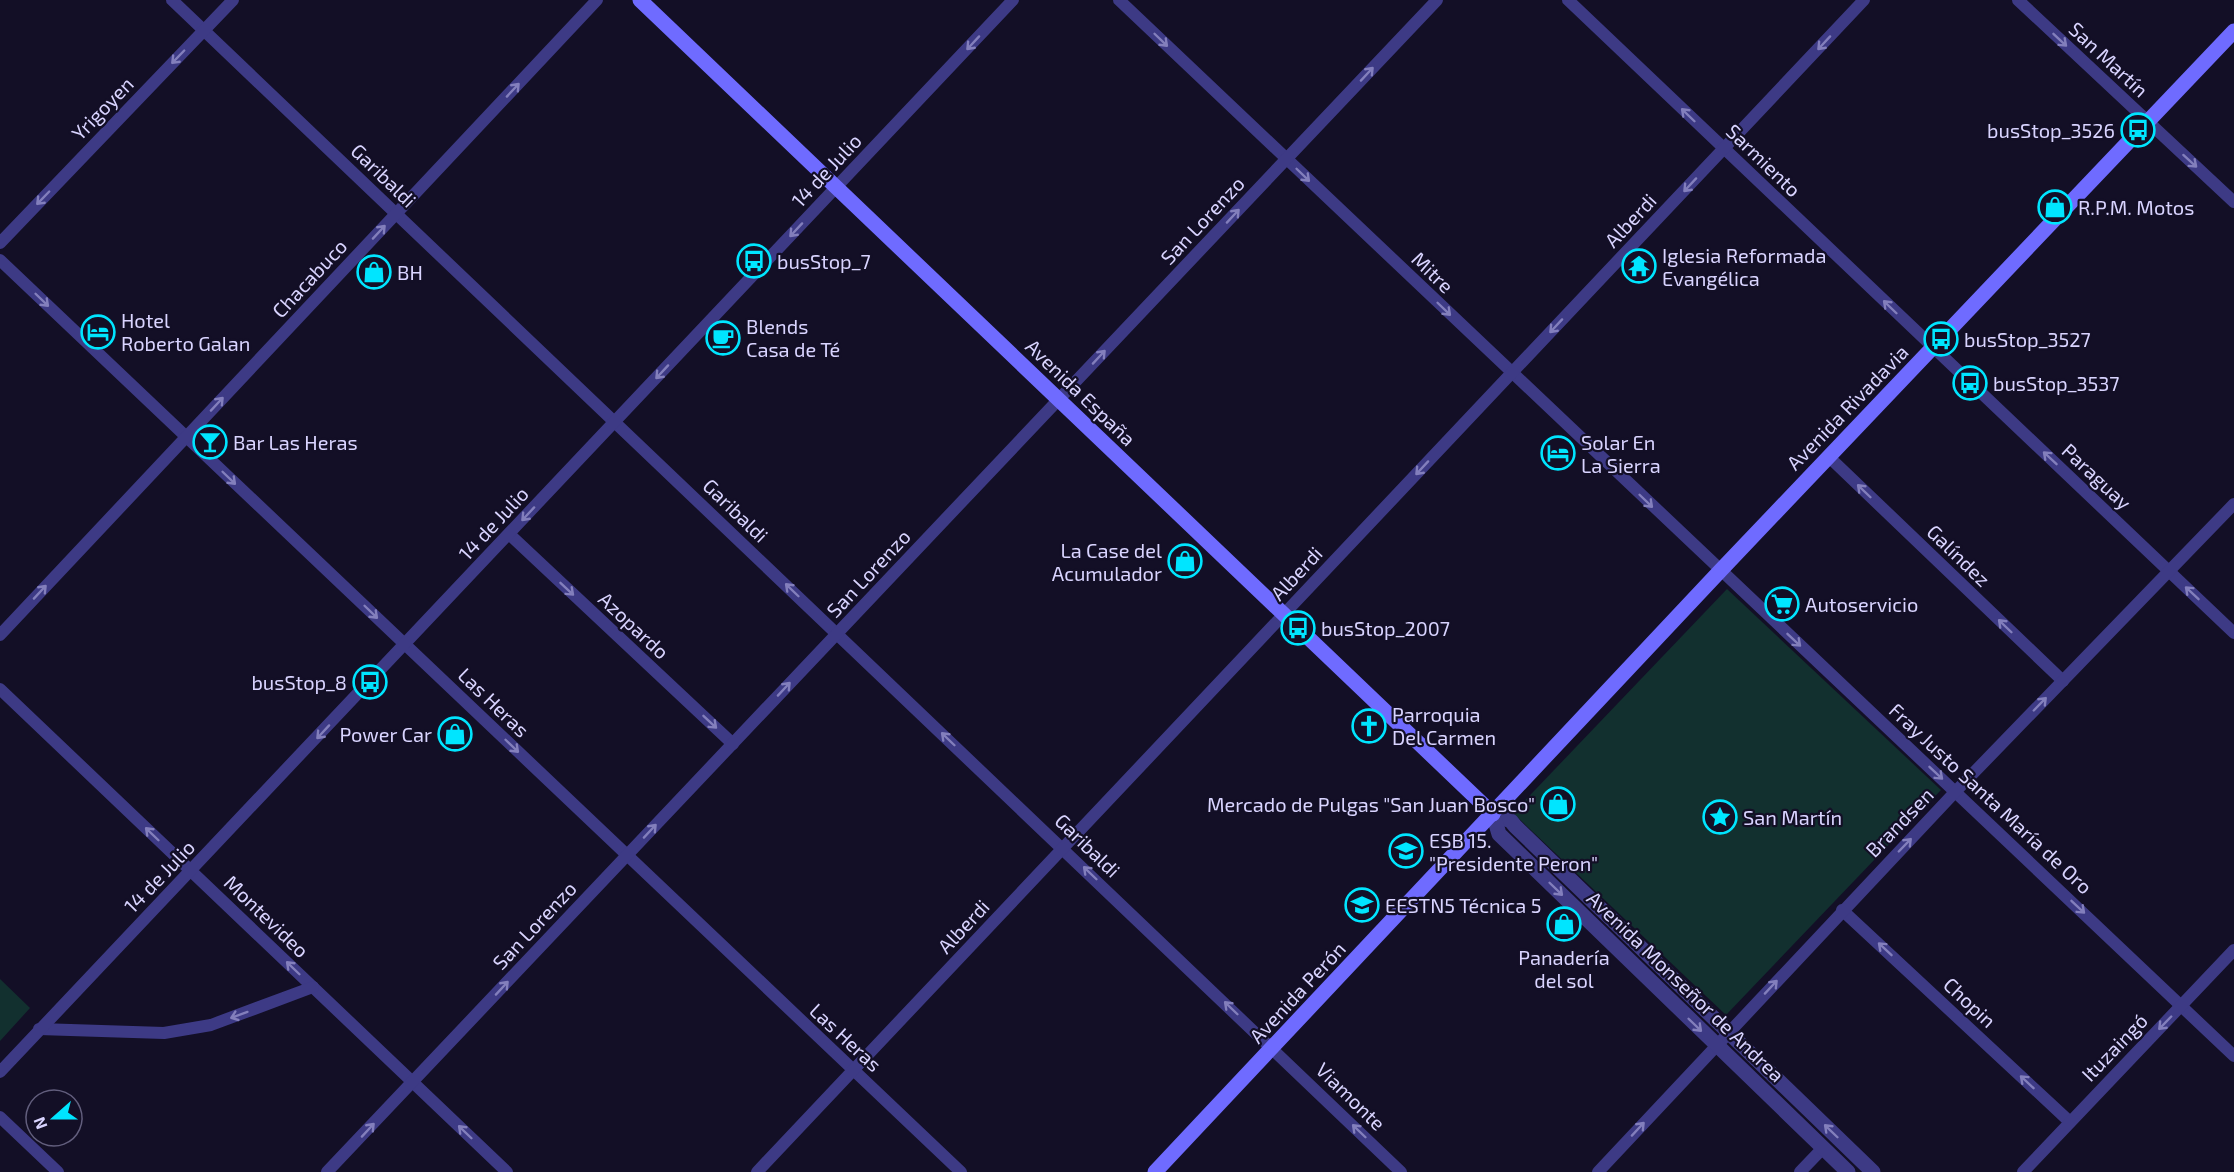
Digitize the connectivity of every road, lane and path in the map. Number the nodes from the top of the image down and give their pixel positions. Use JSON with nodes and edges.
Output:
{"nodes":[{"id":1,"x":172,"y":0,"type":"edge"},
{"id":2,"x":233,"y":0,"type":"edge"},
{"id":3,"x":597,"y":0,"type":"edge"},
{"id":4,"x":640,"y":0,"type":"edge"},
{"id":5,"x":1013,"y":0,"type":"edge"},
{"id":6,"x":1119,"y":0,"type":"edge"},
{"id":7,"x":1437,"y":0,"type":"edge"},
{"id":8,"x":1568,"y":0,"type":"edge"},
{"id":9,"x":1864,"y":0,"type":"edge"},
{"id":10,"x":2018,"y":0,"type":"edge"},
{"id":11,"x":203,"y":30,"type":"junction"},
{"id":12,"x":2234,"y":31,"type":"edge"},
{"id":13,"x":2146,"y":122,"type":"junction"},
{"id":14,"x":1724,"y":149,"type":"junction"},
{"id":15,"x":1287,"y":159,"type":"junction"},
{"id":16,"x":836,"y":187,"type":"junction"},
{"id":17,"x":2234,"y":202,"type":"edge"},
{"id":18,"x":396,"y":214,"type":"junction"},
{"id":19,"x":0,"y":243,"type":"edge"},
{"id":20,"x":0,"y":260,"type":"edge"},
{"id":21,"x":1933,"y":348,"type":"junction"},
{"id":22,"x":1512,"y":373,"type":"junction"},
{"id":23,"x":1059,"y":400,"type":"junction"},
{"id":24,"x":615,"y":422,"type":"junction"},
{"id":25,"x":186,"y":437,"type":"junction"},
{"id":26,"x":1828,"y":457,"type":"junction"},
{"id":27,"x":2234,"y":504,"type":"edge"},
{"id":28,"x":509,"y":534,"type":"junction"},
{"id":29,"x":1720,"y":571,"type":"junction"},
{"id":30,"x":2169,"y":572,"type":"junction"},
{"id":31,"x":1284,"y":614,"type":"junction"},
{"id":32,"x":837,"y":633,"type":"junction"},
{"id":33,"x":2234,"y":633,"type":"edge"},
{"id":34,"x":0,"y":635,"type":"edge"},
{"id":35,"x":405,"y":645,"type":"junction"},
{"id":36,"x":2063,"y":681,"type":"junction"},
{"id":37,"x":0,"y":689,"type":"edge"},
{"id":38,"x":733,"y":744,"type":"junction"},
{"id":39,"x":1956,"y":791,"type":"junction"},
{"id":40,"x":1493,"y":814,"type":"junction"},
{"id":41,"x":1063,"y":848,"type":"junction"},
{"id":42,"x":627,"y":856,"type":"junction"},
{"id":43,"x":191,"y":871,"type":"junction"},
{"id":44,"x":1842,"y":910,"type":"junction"},
{"id":45,"x":2234,"y":950,"type":"edge"},
{"id":46,"x":313,"y":987,"type":"junction"},
{"id":47,"x":2181,"y":1005,"type":"junction"},
{"id":48,"x":39,"y":1029,"type":"junction"},
{"id":49,"x":1729,"y":1033,"type":"junction"},
{"id":50,"x":1717,"y":1046,"type":"junction"},
{"id":51,"x":1273,"y":1048,"type":"junction"},
{"id":52,"x":2234,"y":1056,"type":"edge"},
{"id":53,"x":853,"y":1071,"type":"junction"},
{"id":54,"x":0,"y":1072,"type":"edge"},
{"id":55,"x":413,"y":1082,"type":"junction"},
{"id":56,"x":0,"y":1117,"type":"edge"},
{"id":57,"x":2070,"y":1122,"type":"junction"},
{"id":58,"x":1823,"y":1148,"type":"junction"},
{"id":59,"x":58,"y":1172,"type":"edge"},
{"id":60,"x":327,"y":1172,"type":"edge"},
{"id":61,"x":507,"y":1172,"type":"edge"},
{"id":62,"x":757,"y":1172,"type":"edge"},
{"id":63,"x":961,"y":1172,"type":"edge"},
{"id":64,"x":1155,"y":1172,"type":"edge"},
{"id":65,"x":1401,"y":1172,"type":"edge"},
{"id":66,"x":1598,"y":1172,"type":"edge"},
{"id":67,"x":1800,"y":1172,"type":"edge"},
{"id":68,"x":1848,"y":1172,"type":"edge"},
{"id":69,"x":1873,"y":1172,"type":"edge"},
{"id":70,"x":2023,"y":1172,"type":"edge"}],
"edges":[{"from":1,"to":11,"type":"street","name":"Garibaldi"},
{"from":2,"to":11,"type":"street","name":"Yrigoyen"},
{"from":18,"to":3,"type":"street","name":"Chacabuco","one_way":true},
{"from":4,"to":16,"type":"main road","name":"Avenida España"},
{"from":5,"to":16,"type":"street","name":"14 de Julio","one_way":true},
{"from":6,"to":15,"type":"street","name":"Mitre","one_way":true},
{"from":15,"to":7,"type":"street","name":"San Lorenzo","one_way":true},
{"from":14,"to":8,"type":"street","name":"Sarmiento","one_way":true},
{"from":9,"to":14,"type":"street","name":"Alberdi","one_way":true},
{"from":10,"to":13,"type":"street","name":"San Martín","one_way":true},
{"from":11,"to":18,"type":"street","name":"Garibaldi"},
{"from":11,"to":19,"type":"street","name":"Yrigoyen","one_way":true},
{"from":12,"to":13,"type":"main road","name":"Avenida Rivadavia"},
{"from":13,"to":17,"type":"street","name":"San Martín","one_way":true},
{"from":13,"to":21,"type":"main road","name":"Avenida Rivadavia"},
{"from":21,"to":14,"type":"street","name":"Sarmiento","one_way":true},
{"from":14,"to":22,"type":"street","name":"Alberdi","one_way":true},
{"from":15,"to":22,"type":"street","name":"Mitre","one_way":true},
{"from":23,"to":15,"type":"street","name":"San Lorenzo","one_way":true},
{"from":16,"to":23,"type":"main road","name":"Avenida España"},
{"from":16,"to":24,"type":"street","name":"14 de Julio","one_way":true},
{"from":18,"to":24,"type":"street","name":"Garibaldi"},
{"from":25,"to":18,"type":"street","name":"Chacabuco","one_way":true},
{"from":20,"to":25,"type":"street","name":"Las Heras","one_way":true},
{"from":21,"to":26,"type":"main road","name":"Avenida Rivadavia"},
{"from":30,"to":21,"type":"street","name":"Paraguay","one_way":true},
{"from":22,"to":29,"type":"street","name":"Mitre","one_way":true},
{"from":22,"to":31,"type":"street","name":"Alberdi","one_way":true},
{"from":23,"to":31,"type":"main road","name":"Avenida España"},
{"from":23,"to":32,"type":"street","name":"San Lorenzo"},
{"from":24,"to":28,"type":"street","name":"14 de Julio","one_way":true},
{"from":32,"to":24,"type":"street","name":"Garibaldi","one_way":true},
{"from":34,"to":25,"type":"street","name":"Chacabuco","one_way":true},
{"from":25,"to":35,"type":"street","name":"Las Heras","one_way":true},
{"from":26,"to":29,"type":"main road","name":"Avenida Rivadavia"},
{"from":36,"to":26,"type":"street","name":"Galíndez","one_way":true},
{"from":27,"to":30,"type":"street","name":"Brandsen"},
{"from":28,"to":35,"type":"street","name":"14 de Julio"},
{"from":28,"to":38,"type":"street","name":"Azopardo","one_way":true},
{"from":29,"to":39,"type":"street","name":"Fray Justo Santa María de Oro","one_way":true},
{"from":29,"to":40,"type":"main road","name":"Avenida Rivadavia"},
{"from":33,"to":30,"type":"street","name":"Paraguay","one_way":true},
{"from":30,"to":36,"type":"street","name":"Brandsen"},
{"from":31,"to":40,"type":"main road","name":"Avenida España"},
{"from":31,"to":41,"type":"street","name":"Alberdi"},
{"from":38,"to":32,"type":"street","name":"San Lorenzo","one_way":true},
{"from":41,"to":32,"type":"street","name":"Garibaldi","one_way":true},
{"from":35,"to":42,"type":"street","name":"Las Heras","one_way":true},
{"from":35,"to":43,"type":"street","name":"14 de Julio","one_way":true},
{"from":39,"to":36,"type":"street","name":"Brandsen","one_way":true},
{"from":43,"to":37,"type":"street","name":"Montevideo","one_way":true},
{"from":42,"to":38,"type":"street","name":"San Lorenzo","one_way":true},
{"from":44,"to":39,"type":"street","name":"Brandsen","one_way":true},
{"from":39,"to":47,"type":"street","name":"Fray Justo Santa María de Oro","one_way":true},
{"from":40,"to":49,"type":"street","name":"Avenida Monseñor de Andrea"},
{"from":40,"to":50,"type":"street","name":"Avenida Monseñor de Andrea","one_way":true},
{"from":40,"to":51,"type":"main road","name":"Avenida Perón"},
{"from":51,"to":41,"type":"street","name":"Garibaldi","one_way":true},
{"from":41,"to":53,"type":"street","name":"Alberdi"},
{"from":42,"to":53,"type":"street","name":"Las Heras"},
{"from":55,"to":42,"type":"street","name":"San Lorenzo","one_way":true},
{"from":46,"to":43,"type":"street","name":"Montevideo","one_way":true},
{"from":43,"to":48,"type":"street","name":"14 de Julio"},
{"from":49,"to":44,"type":"street","name":"Brandsen","one_way":true},
{"from":57,"to":44,"type":"street","name":"Chopin","one_way":true},
{"from":45,"to":47,"type":"street","name":"Ituzaingó"},
{"from":46,"to":48,"type":"street","one_way":true},
{"from":46,"to":55,"type":"street","name":"Montevideo"},
{"from":47,"to":52,"type":"street","name":"Fray Justo Santa María de Oro"},
{"from":47,"to":57,"type":"street","name":"Ituzaingó","one_way":true},
{"from":48,"to":54,"type":"street","name":"14 de Julio"},
{"from":49,"to":50,"type":"street","name":"Brandsen"},
{"from":69,"to":49,"type":"street","name":"Avenida Monseñor de Andrea","one_way":true},
{"from":50,"to":58,"type":"street","name":"Avenida Monseñor de Andrea"},
{"from":66,"to":50,"type":"street","name":"Brandsen","one_way":true},
{"from":51,"to":64,"type":"main road","name":"Avenida Perón"},
{"from":65,"to":51,"type":"street","name":"Viamonte","one_way":true},
{"from":53,"to":62,"type":"street","name":"Alberdi"},
{"from":53,"to":63,"type":"street","name":"Las Heras"},
{"from":60,"to":55,"type":"street","name":"San Lorenzo","one_way":true},
{"from":61,"to":55,"type":"street","name":"Montevideo","one_way":true},
{"from":56,"to":59,"type":"street"},
{"from":57,"to":70,"type":"street","name":"Ituzaingó"},
{"from":58,"to":67,"type":"street"},
{"from":58,"to":68,"type":"street","name":"Avenida Monseñor de Andrea"}]}
